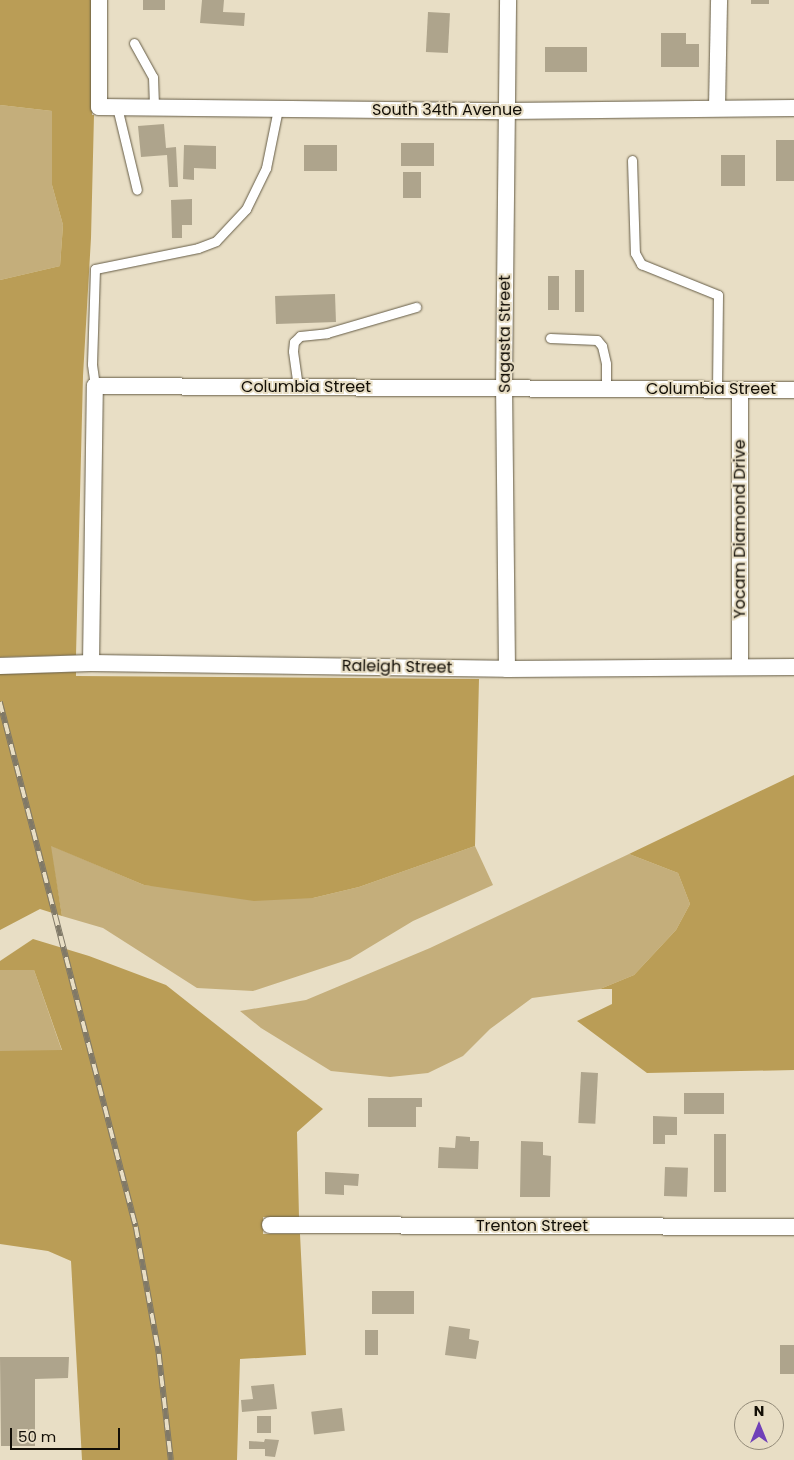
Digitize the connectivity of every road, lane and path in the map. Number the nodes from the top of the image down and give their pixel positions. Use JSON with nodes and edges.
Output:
{"nodes":[{"id":1,"x":99,"y":0,"type":"edge"},
{"id":2,"x":508,"y":0,"type":"edge"},
{"id":3,"x":719,"y":0,"type":"edge"},
{"id":4,"x":134,"y":43,"type":"dead end"},
{"id":5,"x":117,"y":107,"type":"junction"},
{"id":6,"x":154,"y":107,"type":"junction"},
{"id":7,"x":717,"y":107,"type":"junction"},
{"id":8,"x":794,"y":108,"type":"edge"},
{"id":9,"x":278,"y":109,"type":"junction"},
{"id":10,"x":507,"y":111,"type":"junction"},
{"id":11,"x":632,"y":160,"type":"dead end"},
{"id":12,"x":137,"y":190,"type":"dead end"},
{"id":13,"x":416,"y":307,"type":"dead end"},
{"id":14,"x":550,"y":338,"type":"dead end"},
{"id":15,"x":95,"y":386,"type":"junction"},
{"id":16,"x":298,"y":387,"type":"junction"},
{"id":17,"x":504,"y":388,"type":"junction"},
{"id":18,"x":606,"y":389,"type":"junction"},
{"id":19,"x":718,"y":390,"type":"junction"},
{"id":20,"x":740,"y":390,"type":"junction"},
{"id":21,"x":794,"y":390,"type":"edge"},
{"id":22,"x":91,"y":663,"type":"junction"},
{"id":23,"x":0,"y":666,"type":"edge"},
{"id":24,"x":740,"y":667,"type":"junction"},
{"id":25,"x":794,"y":667,"type":"edge"},
{"id":26,"x":507,"y":668,"type":"junction"},
{"id":27,"x":270,"y":1225,"type":"dead end"},
{"id":28,"x":794,"y":1227,"type":"edge"}],
"edges":[{"from":1,"to":5,"type":"street","name":"South 34th Avenue"},
{"from":2,"to":10,"type":"street","name":"Sagasta Street"},
{"from":3,"to":7,"type":"street"},
{"from":4,"to":6,"type":"lane"},
{"from":5,"to":6,"type":"street","name":"South 34th Avenue"},
{"from":5,"to":12,"type":"lane"},
{"from":6,"to":9,"type":"street","name":"South 34th Avenue"},
{"from":7,"to":8,"type":"street","name":"South 34th Avenue"},
{"from":7,"to":10,"type":"street","name":"South 34th Avenue"},
{"from":9,"to":10,"type":"street","name":"South 34th Avenue"},
{"from":9,"to":15,"type":"lane"},
{"from":10,"to":17,"type":"street","name":"Sagasta Street"},
{"from":11,"to":19,"type":"lane"},
{"from":13,"to":16,"type":"lane"},
{"from":14,"to":18,"type":"lane"},
{"from":15,"to":16,"type":"street","name":"Columbia Street"},
{"from":15,"to":22,"type":"street"},
{"from":16,"to":17,"type":"street","name":"Columbia Street"},
{"from":17,"to":18,"type":"street","name":"Columbia Street"},
{"from":17,"to":26,"type":"street","name":"Sagasta Street"},
{"from":18,"to":19,"type":"street","name":"Columbia Street"},
{"from":19,"to":20,"type":"street","name":"Columbia Street"},
{"from":20,"to":21,"type":"street","name":"Columbia Street"},
{"from":20,"to":24,"type":"street","name":"Yocam Diamond Drive"},
{"from":22,"to":23,"type":"street","name":"Raleigh Street"},
{"from":22,"to":26,"type":"street","name":"Raleigh Street"},
{"from":24,"to":25,"type":"street","name":"Raleigh Street"},
{"from":24,"to":26,"type":"street","name":"Raleigh Street"},
{"from":27,"to":28,"type":"street","name":"Trenton Street"}]}
